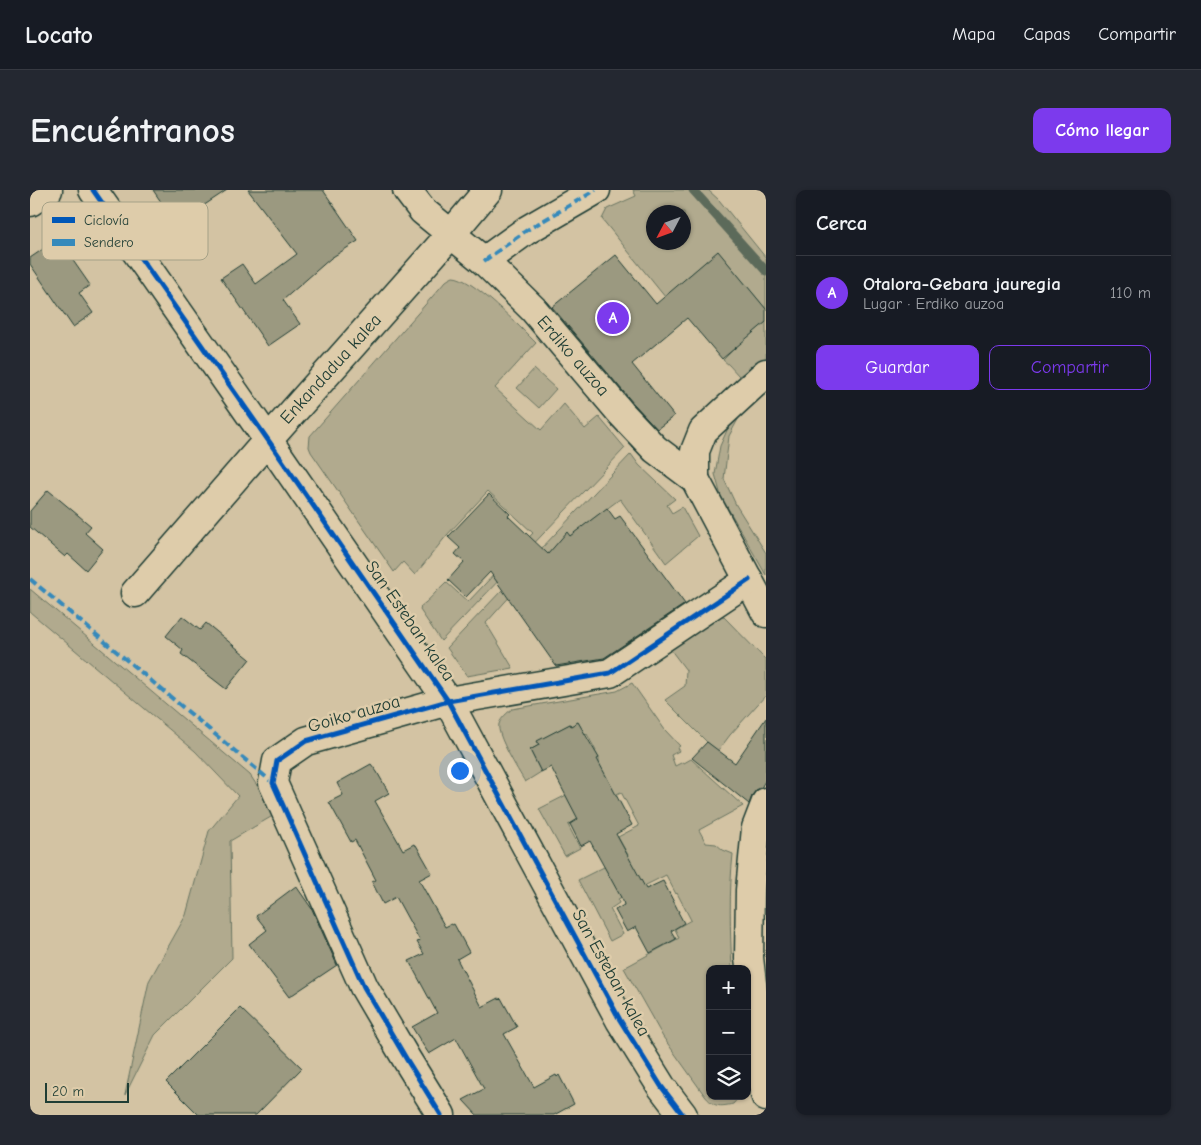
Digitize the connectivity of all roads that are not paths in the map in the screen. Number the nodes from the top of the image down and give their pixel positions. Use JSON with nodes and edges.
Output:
{"nodes":[{"id":1,"x":48,"y":190,"type":"edge"},
{"id":2,"x":93,"y":190,"type":"edge"},
{"id":3,"x":407,"y":190,"type":"edge"},
{"id":4,"x":488,"y":190,"type":"edge"},
{"id":5,"x":596,"y":190,"type":"edge"},
{"id":6,"x":30,"y":202,"type":"edge"},
{"id":7,"x":101,"y":202,"type":"edge"},
{"id":8,"x":451,"y":234,"type":"junction"},
{"id":9,"x":142,"y":260,"type":"edge"},
{"id":10,"x":484,"y":261,"type":"junction"},
{"id":11,"x":766,"y":373,"type":"edge"},
{"id":12,"x":268,"y":440,"type":"junction"},
{"id":13,"x":694,"y":479,"type":"junction"},
{"id":14,"x":748,"y":580,"type":"junction"},
{"id":15,"x":135,"y":593,"type":"dead end"},
{"id":16,"x":766,"y":612,"type":"edge"},
{"id":17,"x":448,"y":701,"type":"junction"},
{"id":18,"x":766,"y":802,"type":"edge"},
{"id":19,"x":766,"y":1097,"type":"edge"},
{"id":20,"x":441,"y":1115,"type":"edge"},
{"id":21,"x":683,"y":1115,"type":"edge"}],
"edges":[{"from":1,"to":6,"type":"street"},
{"from":2,"to":7,"type":"street","name":"San Esteban kalea"},
{"from":3,"to":8,"type":"street","name":"Erdiko auzoa"},
{"from":4,"to":8,"type":"street","name":"Enkandadua kalea"},
{"from":5,"to":10,"type":"street"},
{"from":8,"to":10,"type":"street","name":"Erdiko auzoa"},
{"from":8,"to":12,"type":"street","name":"Enkandadua kalea"},
{"from":9,"to":12,"type":"street","name":"San Esteban kalea"},
{"from":10,"to":13,"type":"street","name":"Erdiko auzoa"},
{"from":11,"to":13,"type":"street"},
{"from":12,"to":15,"type":"street","name":"Enkandadua kalea"},
{"from":12,"to":17,"type":"street","name":"San Esteban kalea"},
{"from":13,"to":14,"type":"street","name":"Erdiko auzoa"},
{"from":14,"to":16,"type":"street","name":"Erdiko auzoa"},
{"from":14,"to":17,"type":"street","name":"Goiko auzoa"},
{"from":17,"to":20,"type":"street","name":"Goiko auzoa"},
{"from":17,"to":21,"type":"street","name":"San Esteban kalea"},
{"from":18,"to":19,"type":"street"}]}
